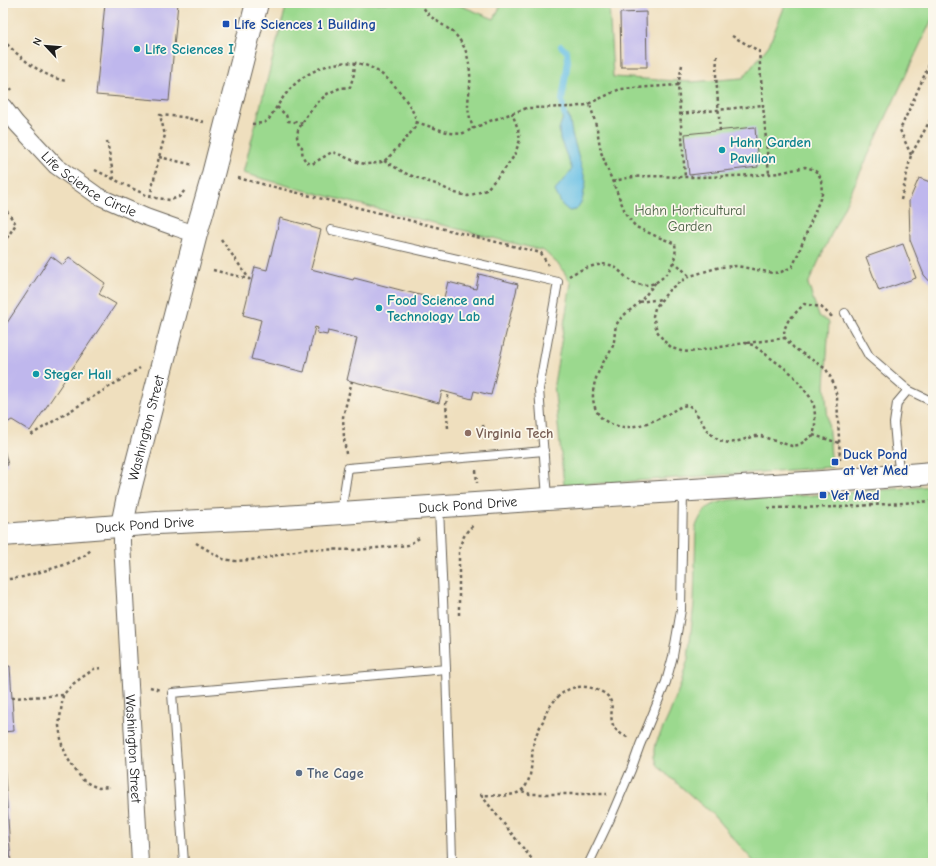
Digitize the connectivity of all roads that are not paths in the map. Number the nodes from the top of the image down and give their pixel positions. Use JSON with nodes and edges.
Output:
{"nodes":[{"id":1,"x":257,"y":3,"type":"edge"},
{"id":2,"x":3,"y":106,"type":"edge"},
{"id":3,"x":331,"y":230,"type":"dead end"},
{"id":4,"x":196,"y":234,"type":"junction"},
{"id":5,"x":845,"y":312,"type":"dead end"},
{"id":6,"x":908,"y":390,"type":"junction"},
{"id":7,"x":933,"y":402,"type":"edge"},
{"id":8,"x":544,"y":451,"type":"junction"},
{"id":9,"x":933,"y":473,"type":"edge"},
{"id":10,"x":900,"y":476,"type":"junction"},
{"id":11,"x":683,"y":490,"type":"junction"},
{"id":12,"x":547,"y":499,"type":"junction"},
{"id":13,"x":438,"y":507,"type":"junction"},
{"id":14,"x":341,"y":513,"type":"junction"},
{"id":15,"x":122,"y":525,"type":"junction"},
{"id":16,"x":3,"y":535,"type":"edge"},
{"id":17,"x":446,"y":669,"type":"junction"},
{"id":18,"x":140,"y":863,"type":"edge"},
{"id":19,"x":184,"y":863,"type":"edge"},
{"id":20,"x":448,"y":863,"type":"edge"},
{"id":21,"x":589,"y":863,"type":"edge"}],
"edges":[{"from":1,"to":4,"type":"street","name":"Washington Street"},
{"from":2,"to":4,"type":"street","name":"Life Science Circle"},
{"from":3,"to":8,"type":"lane"},
{"from":4,"to":15,"type":"street","name":"Washington Street"},
{"from":5,"to":6,"type":"lane"},
{"from":6,"to":7,"type":"lane"},
{"from":6,"to":10,"type":"lane"},
{"from":8,"to":12,"type":"lane"},
{"from":8,"to":14,"type":"lane"},
{"from":9,"to":10,"type":"street","name":"Duck Pond Drive"},
{"from":10,"to":11,"type":"street","name":"Duck Pond Drive"},
{"from":11,"to":12,"type":"street","name":"Duck Pond Drive"},
{"from":11,"to":21,"type":"lane"},
{"from":12,"to":13,"type":"street","name":"Duck Pond Drive"},
{"from":13,"to":14,"type":"street","name":"Duck Pond Drive"},
{"from":13,"to":17,"type":"lane"},
{"from":14,"to":15,"type":"street","name":"Duck Pond Drive"},
{"from":15,"to":16,"type":"street","name":"Duck Pond Drive"},
{"from":15,"to":18,"type":"street","name":"Washington Street"},
{"from":17,"to":19,"type":"lane"},
{"from":17,"to":20,"type":"lane"}]}
